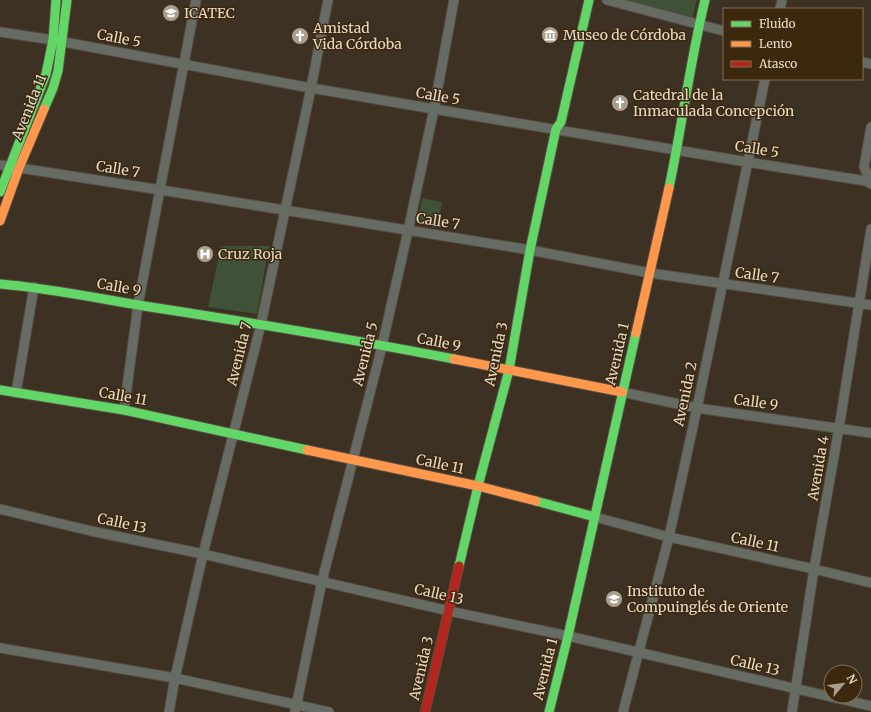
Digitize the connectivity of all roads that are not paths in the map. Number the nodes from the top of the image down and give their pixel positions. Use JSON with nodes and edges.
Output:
{"nodes":[{"id":1,"x":56,"y":0,"type":"edge"},
{"id":2,"x":67,"y":0,"type":"edge"},
{"id":3,"x":196,"y":0,"type":"edge"},
{"id":4,"x":328,"y":0,"type":"edge"},
{"id":5,"x":454,"y":0,"type":"edge"},
{"id":6,"x":589,"y":0,"type":"edge"},
{"id":7,"x":607,"y":0,"type":"edge"},
{"id":8,"x":705,"y":0,"type":"edge"},
{"id":9,"x":699,"y":25,"type":"junction"},
{"id":10,"x":723,"y":31,"type":"edge"},
{"id":11,"x":0,"y":32,"type":"edge"},
{"id":12,"x":53,"y":40,"type":"junction"},
{"id":13,"x":62,"y":42,"type":"junction"},
{"id":14,"x":184,"y":65,"type":"junction"},
{"id":15,"x":765,"y":80,"type":"edge"},
{"id":16,"x":311,"y":88,"type":"junction"},
{"id":17,"x":434,"y":109,"type":"junction"},
{"id":18,"x":871,"y":127,"type":"edge"},
{"id":19,"x":556,"y":129,"type":"junction"},
{"id":20,"x":677,"y":150,"type":"junction"},
{"id":21,"x":747,"y":162,"type":"junction"},
{"id":22,"x":9,"y":167,"type":"edge"},
{"id":23,"x":871,"y":183,"type":"edge"},
{"id":24,"x":161,"y":190,"type":"junction"},
{"id":25,"x":0,"y":192,"type":"edge"},
{"id":26,"x":284,"y":210,"type":"junction"},
{"id":27,"x":0,"y":221,"type":"edge"},
{"id":28,"x":871,"y":229,"type":"edge"},
{"id":29,"x":408,"y":231,"type":"junction"},
{"id":30,"x":530,"y":250,"type":"junction"},
{"id":31,"x":650,"y":273,"type":"junction"},
{"id":32,"x":0,"y":284,"type":"edge"},
{"id":33,"x":722,"y":284,"type":"junction"},
{"id":34,"x":34,"y":287,"type":"junction"},
{"id":35,"x":859,"y":303,"type":"junction"},
{"id":36,"x":138,"y":305,"type":"junction"},
{"id":37,"x":871,"y":305,"type":"edge"},
{"id":38,"x":261,"y":324,"type":"junction"},
{"id":39,"x":382,"y":346,"type":"junction"},
{"id":40,"x":509,"y":370,"type":"junction"},
{"id":41,"x":0,"y":390,"type":"edge"},
{"id":42,"x":622,"y":392,"type":"junction"},
{"id":43,"x":16,"y":393,"type":"junction"},
{"id":44,"x":697,"y":408,"type":"junction"},
{"id":45,"x":124,"y":410,"type":"junction"},
{"id":46,"x":839,"y":428,"type":"junction"},
{"id":47,"x":871,"y":433,"type":"edge"},
{"id":48,"x":234,"y":434,"type":"junction"},
{"id":49,"x":352,"y":460,"type":"junction"},
{"id":50,"x":478,"y":486,"type":"junction"},
{"id":51,"x":0,"y":509,"type":"edge"},
{"id":52,"x":595,"y":517,"type":"junction"},
{"id":53,"x":668,"y":537,"type":"junction"},
{"id":54,"x":203,"y":554,"type":"junction"},
{"id":55,"x":814,"y":569,"type":"junction"},
{"id":56,"x":322,"y":581,"type":"junction"},
{"id":57,"x":871,"y":584,"type":"edge"},
{"id":58,"x":449,"y":611,"type":"junction"},
{"id":59,"x":568,"y":636,"type":"junction"},
{"id":60,"x":0,"y":648,"type":"edge"},
{"id":61,"x":638,"y":653,"type":"junction"},
{"id":62,"x":175,"y":678,"type":"junction"},
{"id":63,"x":795,"y":689,"type":"junction"},
{"id":64,"x":871,"y":706,"type":"edge"},
{"id":65,"x":296,"y":709,"type":"edge"},
{"id":66,"x":170,"y":712,"type":"edge"},
{"id":67,"x":329,"y":712,"type":"edge"},
{"id":68,"x":425,"y":712,"type":"edge"},
{"id":69,"x":549,"y":712,"type":"edge"},
{"id":70,"x":623,"y":712,"type":"edge"},
{"id":71,"x":792,"y":712,"type":"edge"}],
"edges":[{"from":1,"to":12,"type":"main road","name":"Avenida 11"},
{"from":2,"to":13,"type":"main road","name":"Avenida 11"},
{"from":3,"to":14,"type":"street"},
{"from":4,"to":16,"type":"street","name":"Avenida 7"},
{"from":5,"to":17,"type":"street","name":"Avenida 5"},
{"from":6,"to":19,"type":"main road","name":"Avenida 3"},
{"from":7,"to":9,"type":"street"},
{"from":8,"to":9,"type":"main road","name":"Avenida 1"},
{"from":9,"to":10,"type":"street"},
{"from":9,"to":20,"type":"main road","name":"Avenida 1"},
{"from":11,"to":12,"type":"street","name":"Calle 5"},
{"from":12,"to":13,"type":"street","name":"Calle 5"},
{"from":12,"to":22,"type":"main road","name":"Avenida 11"},
{"from":13,"to":14,"type":"street","name":"Calle 5"},
{"from":13,"to":22,"type":"main road","name":"Avenida 11"},
{"from":14,"to":16,"type":"street","name":"Calle 5"},
{"from":14,"to":24,"type":"street"},
{"from":15,"to":21,"type":"street","name":"Avenida 2"},
{"from":16,"to":17,"type":"street","name":"Calle 5"},
{"from":16,"to":26,"type":"street","name":"Avenida 7"},
{"from":17,"to":19,"type":"street","name":"Calle 5"},
{"from":17,"to":29,"type":"street","name":"Avenida 5"},
{"from":18,"to":23,"type":"street"},
{"from":19,"to":20,"type":"street","name":"Calle 5"},
{"from":19,"to":30,"type":"main road","name":"Avenida 3"},
{"from":20,"to":21,"type":"street","name":"Calle 5"},
{"from":20,"to":31,"type":"main road","name":"Avenida 1"},
{"from":21,"to":23,"type":"street","name":"Calle 5"},
{"from":21,"to":33,"type":"street","name":"Avenida 2"},
{"from":22,"to":24,"type":"street","name":"Calle 7"},
{"from":22,"to":25,"type":"main road","name":"Avenida 11"},
{"from":22,"to":27,"type":"main road","name":"Avenida 11"},
{"from":24,"to":26,"type":"street","name":"Calle 7"},
{"from":24,"to":36,"type":"street"},
{"from":26,"to":29,"type":"street","name":"Calle 7"},
{"from":26,"to":38,"type":"street","name":"Avenida 7"},
{"from":28,"to":35,"type":"street","name":"Avenida 4"},
{"from":29,"to":30,"type":"street","name":"Calle 7"},
{"from":29,"to":39,"type":"street","name":"Avenida 5"},
{"from":30,"to":31,"type":"street","name":"Calle 7"},
{"from":30,"to":40,"type":"main road","name":"Avenida 3"},
{"from":31,"to":33,"type":"street","name":"Calle 7"},
{"from":31,"to":42,"type":"main road","name":"Avenida 1"},
{"from":32,"to":34,"type":"main road","name":"Calle 9"},
{"from":33,"to":35,"type":"street","name":"Calle 7"},
{"from":33,"to":44,"type":"street","name":"Avenida 2"},
{"from":34,"to":36,"type":"main road","name":"Calle 9"},
{"from":34,"to":43,"type":"street"},
{"from":35,"to":37,"type":"street","name":"Calle 7"},
{"from":35,"to":46,"type":"street","name":"Avenida 4"},
{"from":36,"to":38,"type":"main road","name":"Calle 9"},
{"from":36,"to":45,"type":"street"},
{"from":38,"to":39,"type":"main road","name":"Calle 9"},
{"from":38,"to":48,"type":"street","name":"Avenida 7"},
{"from":39,"to":40,"type":"main road","name":"Calle 9"},
{"from":39,"to":49,"type":"street","name":"Avenida 5"},
{"from":40,"to":42,"type":"main road","name":"Calle 9"},
{"from":40,"to":50,"type":"main road","name":"Avenida 3"},
{"from":41,"to":43,"type":"main road","name":"Calle 11"},
{"from":42,"to":44,"type":"street","name":"Calle 9"},
{"from":42,"to":52,"type":"main road","name":"Avenida 1"},
{"from":43,"to":45,"type":"main road","name":"Calle 11"},
{"from":44,"to":46,"type":"street","name":"Calle 9"},
{"from":44,"to":53,"type":"street","name":"Avenida 2"},
{"from":45,"to":48,"type":"main road","name":"Calle 11"},
{"from":46,"to":47,"type":"street","name":"Calle 9"},
{"from":46,"to":55,"type":"street","name":"Avenida 4"},
{"from":48,"to":49,"type":"main road","name":"Calle 11"},
{"from":48,"to":54,"type":"street","name":"Avenida 7"},
{"from":49,"to":50,"type":"main road","name":"Calle 11"},
{"from":49,"to":56,"type":"street","name":"Avenida 5"},
{"from":50,"to":52,"type":"main road","name":"Calle 11"},
{"from":50,"to":58,"type":"main road","name":"Avenida 3"},
{"from":51,"to":54,"type":"street","name":"Calle 13"},
{"from":52,"to":53,"type":"street","name":"Calle 11"},
{"from":52,"to":59,"type":"main road","name":"Avenida 1"},
{"from":53,"to":55,"type":"street","name":"Calle 11"},
{"from":53,"to":61,"type":"street","name":"Avenida 2"},
{"from":54,"to":56,"type":"street","name":"Calle 13"},
{"from":54,"to":62,"type":"street","name":"Avenida 7"},
{"from":55,"to":57,"type":"street","name":"Calle 11"},
{"from":55,"to":63,"type":"street","name":"Avenida 4"},
{"from":56,"to":58,"type":"street","name":"Calle 13"},
{"from":56,"to":65,"type":"street","name":"Avenida 5"},
{"from":58,"to":59,"type":"street","name":"Calle 13"},
{"from":58,"to":68,"type":"main road","name":"Avenida 3"},
{"from":59,"to":61,"type":"street","name":"Calle 13"},
{"from":59,"to":69,"type":"main road","name":"Avenida 1"},
{"from":60,"to":62,"type":"street"},
{"from":61,"to":63,"type":"street","name":"Calle 13"},
{"from":61,"to":70,"type":"street","name":"Avenida 2"},
{"from":62,"to":65,"type":"street"},
{"from":62,"to":66,"type":"street","name":"Avenida 7"},
{"from":63,"to":64,"type":"street","name":"Calle 13"},
{"from":63,"to":71,"type":"street","name":"Avenida 4"},
{"from":65,"to":67,"type":"street"}]}
